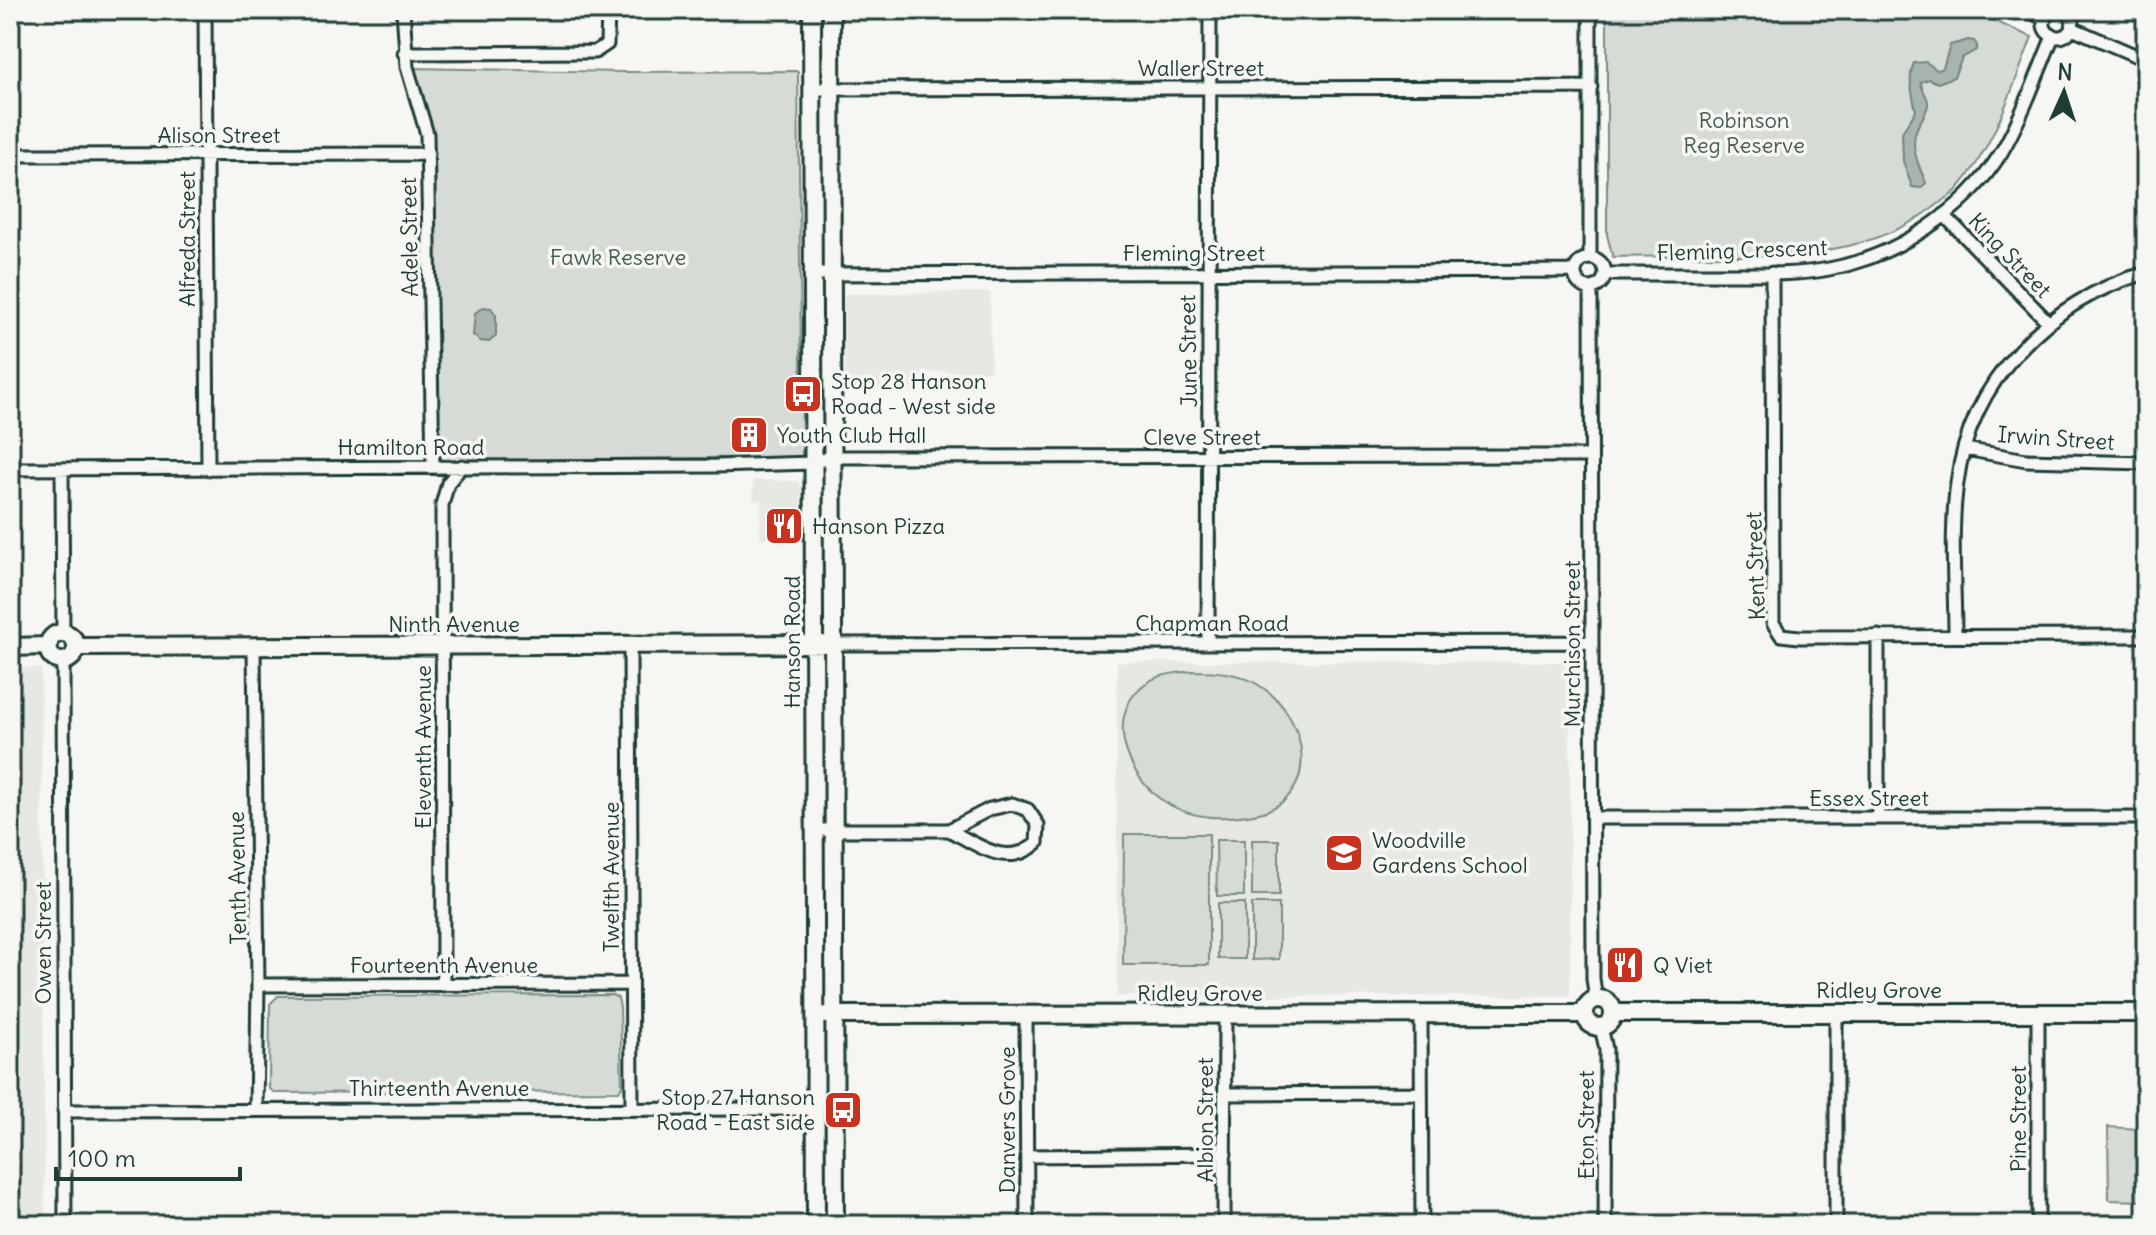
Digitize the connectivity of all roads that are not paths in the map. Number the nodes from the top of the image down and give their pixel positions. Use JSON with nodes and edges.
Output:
{"nodes":[{"id":1,"x":205,"y":10,"type":"edge"},
{"id":2,"x":403,"y":10,"type":"edge"},
{"id":3,"x":608,"y":10,"type":"edge"},
{"id":4,"x":812,"y":10,"type":"edge"},
{"id":5,"x":831,"y":10,"type":"edge"},
{"id":6,"x":1210,"y":10,"type":"edge"},
{"id":7,"x":1590,"y":10,"type":"edge"},
{"id":8,"x":2025,"y":10,"type":"edge"},
{"id":9,"x":2066,"y":10,"type":"edge"},
{"id":10,"x":2047,"y":14,"type":"edge"},
{"id":11,"x":2072,"y":28,"type":"junction"},
{"id":12,"x":2053,"y":36,"type":"junction"},
{"id":13,"x":404,"y":53,"type":"junction"},
{"id":14,"x":2146,"y":60,"type":"edge"},
{"id":15,"x":1591,"y":87,"type":"junction"},
{"id":16,"x":1209,"y":88,"type":"junction"},
{"id":17,"x":811,"y":89,"type":"junction"},
{"id":18,"x":831,"y":90,"type":"junction"},
{"id":19,"x":428,"y":154,"type":"junction"},
{"id":20,"x":10,"y":155,"type":"edge"},
{"id":21,"x":206,"y":155,"type":"junction"},
{"id":22,"x":1944,"y":215,"type":"junction"},
{"id":23,"x":1590,"y":258,"type":"junction"},
{"id":24,"x":1575,"y":271,"type":"junction"},
{"id":25,"x":1208,"y":273,"type":"junction"},
{"id":26,"x":1772,"y":273,"type":"junction"},
{"id":27,"x":2146,"y":273,"type":"edge"},
{"id":28,"x":812,"y":274,"type":"junction"},
{"id":29,"x":832,"y":274,"type":"junction"},
{"id":30,"x":1605,"y":274,"type":"junction"},
{"id":31,"x":1591,"y":288,"type":"junction"},
{"id":32,"x":2048,"y":322,"type":"junction"},
{"id":33,"x":1965,"y":449,"type":"junction"},
{"id":34,"x":1591,"y":456,"type":"junction"},
{"id":35,"x":832,"y":457,"type":"junction"},
{"id":36,"x":1209,"y":457,"type":"junction"},
{"id":37,"x":813,"y":463,"type":"junction"},
{"id":38,"x":2146,"y":463,"type":"edge"},
{"id":39,"x":462,"y":466,"type":"junction"},
{"id":40,"x":433,"y":467,"type":"junction"},
{"id":41,"x":10,"y":469,"type":"edge"},
{"id":42,"x":208,"y":469,"type":"junction"},
{"id":43,"x":62,"y":470,"type":"junction"},
{"id":44,"x":63,"y":634,"type":"junction"},
{"id":45,"x":1878,"y":636,"type":"junction"},
{"id":46,"x":1955,"y":636,"type":"junction"},
{"id":47,"x":2146,"y":636,"type":"edge"},
{"id":48,"x":1591,"y":642,"type":"junction"},
{"id":49,"x":1208,"y":643,"type":"junction"},
{"id":50,"x":814,"y":644,"type":"junction"},
{"id":51,"x":833,"y":644,"type":"junction"},
{"id":52,"x":49,"y":646,"type":"junction"},
{"id":53,"x":443,"y":646,"type":"junction"},
{"id":54,"x":630,"y":646,"type":"junction"},
{"id":55,"x":10,"y":647,"type":"edge"},
{"id":56,"x":76,"y":647,"type":"junction"},
{"id":57,"x":254,"y":647,"type":"junction"},
{"id":58,"x":63,"y":661,"type":"junction"},
{"id":59,"x":1593,"y":818,"type":"junction"},
{"id":60,"x":1878,"y":818,"type":"junction"},
{"id":61,"x":2146,"y":818,"type":"edge"},
{"id":62,"x":815,"y":830,"type":"junction"},
{"id":63,"x":949,"y":830,"type":"junction"},
{"id":64,"x":833,"y":831,"type":"junction"},
{"id":65,"x":631,"y":984,"type":"junction"},
{"id":66,"x":258,"y":985,"type":"junction"},
{"id":67,"x":443,"y":985,"type":"junction"},
{"id":68,"x":1596,"y":999,"type":"junction"},
{"id":69,"x":1836,"y":1012,"type":"junction"},
{"id":70,"x":1613,"y":1013,"type":"junction"},
{"id":71,"x":2038,"y":1013,"type":"junction"},
{"id":72,"x":2146,"y":1013,"type":"edge"},
{"id":73,"x":1584,"y":1014,"type":"junction"},
{"id":74,"x":816,"y":1015,"type":"junction"},
{"id":75,"x":834,"y":1015,"type":"junction"},
{"id":76,"x":1026,"y":1015,"type":"junction"},
{"id":77,"x":1225,"y":1015,"type":"junction"},
{"id":78,"x":1421,"y":1015,"type":"junction"},
{"id":79,"x":1601,"y":1027,"type":"junction"},
{"id":80,"x":1421,"y":1093,"type":"junction"},
{"id":81,"x":1225,"y":1094,"type":"junction"},
{"id":82,"x":632,"y":1108,"type":"junction"},
{"id":83,"x":256,"y":1109,"type":"junction"},
{"id":84,"x":814,"y":1109,"type":"junction"},
{"id":85,"x":64,"y":1111,"type":"junction"},
{"id":86,"x":834,"y":1119,"type":"junction"},
{"id":87,"x":1225,"y":1154,"type":"junction"},
{"id":88,"x":1027,"y":1156,"type":"junction"},
{"id":89,"x":65,"y":1225,"type":"edge"},
{"id":90,"x":816,"y":1225,"type":"edge"},
{"id":91,"x":835,"y":1225,"type":"edge"},
{"id":92,"x":1027,"y":1225,"type":"edge"},
{"id":93,"x":1224,"y":1225,"type":"edge"},
{"id":94,"x":1422,"y":1225,"type":"edge"},
{"id":95,"x":1605,"y":1225,"type":"edge"},
{"id":96,"x":1836,"y":1225,"type":"edge"},
{"id":97,"x":2038,"y":1225,"type":"edge"}],
"edges":[{"from":1,"to":21,"type":"street","name":"Alfreda Street"},
{"from":2,"to":13,"type":"street","name":"Adele Street"},
{"from":3,"to":13,"type":"street"},
{"from":4,"to":17,"type":"main road","name":"Hanson Road"},
{"from":5,"to":18,"type":"main road","name":"Hanson Road"},
{"from":6,"to":16,"type":"street","name":"June Street"},
{"from":7,"to":15,"type":"street"},
{"from":8,"to":10,"type":"street"},
{"from":9,"to":11,"type":"street"},
{"from":10,"to":12,"type":"street"},
{"from":11,"to":12,"type":"street"},
{"from":11,"to":14,"type":"street"},
{"from":12,"to":22,"type":"street","name":"Fleming Crescent"},
{"from":13,"to":19,"type":"street","name":"Adele Street"},
{"from":15,"to":16,"type":"street","name":"Waller Street"},
{"from":15,"to":23,"type":"street"},
{"from":16,"to":18,"type":"street","name":"Waller Street"},
{"from":16,"to":25,"type":"street","name":"June Street"},
{"from":17,"to":18,"type":"street","name":"Waller Street"},
{"from":17,"to":28,"type":"main road","name":"Hanson Road"},
{"from":18,"to":29,"type":"main road","name":"Hanson Road"},
{"from":19,"to":21,"type":"street","name":"Alison Street"},
{"from":19,"to":40,"type":"street","name":"Adele Street"},
{"from":20,"to":21,"type":"street","name":"Alison Street"},
{"from":21,"to":42,"type":"street","name":"Alfreda Street"},
{"from":22,"to":26,"type":"street","name":"Fleming Crescent"},
{"from":22,"to":32,"type":"street","name":"King Street"},
{"from":23,"to":24,"type":"street"},
{"from":23,"to":30,"type":"street"},
{"from":24,"to":25,"type":"street","name":"Fleming Street"},
{"from":24,"to":31,"type":"street"},
{"from":25,"to":29,"type":"street","name":"Fleming Street"},
{"from":25,"to":36,"type":"street","name":"June Street"},
{"from":26,"to":30,"type":"street","name":"Fleming Crescent"},
{"from":26,"to":45,"type":"street","name":"Kent Street"},
{"from":27,"to":32,"type":"street"},
{"from":28,"to":29,"type":"street","name":"Fleming Street"},
{"from":28,"to":37,"type":"main road","name":"Hanson Road"},
{"from":29,"to":35,"type":"main road","name":"Hanson Road"},
{"from":30,"to":31,"type":"street"},
{"from":31,"to":34,"type":"street","name":"Murchison Street"},
{"from":32,"to":33,"type":"street"},
{"from":33,"to":38,"type":"street","name":"Irwin Street"},
{"from":33,"to":46,"type":"street"},
{"from":34,"to":36,"type":"street","name":"Cleve Street"},
{"from":34,"to":48,"type":"street","name":"Murchison Street"},
{"from":35,"to":36,"type":"street","name":"Cleve Street"},
{"from":35,"to":37,"type":"street","name":"Cleve Street"},
{"from":35,"to":51,"type":"main road","name":"Hanson Road"},
{"from":36,"to":49,"type":"street","name":"June Street"},
{"from":37,"to":39,"type":"street","name":"Hamilton Road"},
{"from":37,"to":50,"type":"main road","name":"Hanson Road"},
{"from":39,"to":40,"type":"street","name":"Hamilton Road"},
{"from":39,"to":53,"type":"street","name":"Eleventh Avenue"},
{"from":40,"to":42,"type":"street","name":"Hamilton Road"},
{"from":41,"to":43,"type":"street","name":"Hamilton Road"},
{"from":42,"to":43,"type":"street","name":"Hamilton Road"},
{"from":43,"to":44,"type":"street"},
{"from":44,"to":52,"type":"main road"},
{"from":44,"to":56,"type":"main road"},
{"from":45,"to":46,"type":"street","name":"Kent Street"},
{"from":45,"to":60,"type":"street"},
{"from":46,"to":47,"type":"street","name":"Kent Street"},
{"from":48,"to":49,"type":"street","name":"Chapman Road"},
{"from":48,"to":59,"type":"street","name":"Murchison Street"},
{"from":49,"to":51,"type":"street","name":"Chapman Road"},
{"from":50,"to":51,"type":"main road","name":"Ninth Avenue"},
{"from":50,"to":54,"type":"main road","name":"Ninth Avenue"},
{"from":50,"to":62,"type":"main road","name":"Hanson Road"},
{"from":51,"to":64,"type":"main road","name":"Hanson Road"},
{"from":52,"to":55,"type":"main road"},
{"from":52,"to":58,"type":"main road"},
{"from":53,"to":54,"type":"main road","name":"Ninth Avenue"},
{"from":53,"to":57,"type":"main road","name":"Ninth Avenue"},
{"from":53,"to":67,"type":"street","name":"Eleventh Avenue"},
{"from":54,"to":65,"type":"street","name":"Twelfth Avenue"},
{"from":56,"to":57,"type":"main road","name":"Ninth Avenue"},
{"from":56,"to":58,"type":"main road"},
{"from":57,"to":66,"type":"street","name":"Tenth Avenue"},
{"from":58,"to":85,"type":"street","name":"Owen Street"},
{"from":59,"to":60,"type":"street","name":"Essex Street"},
{"from":59,"to":68,"type":"street","name":"Murchison Street"},
{"from":60,"to":61,"type":"street","name":"Essex Street"},
{"from":62,"to":64,"type":"street"},
{"from":62,"to":74,"type":"main road","name":"Hanson Road"},
{"from":63,"to":63,"type":"street"},
{"from":63,"to":64,"type":"street"},
{"from":64,"to":75,"type":"main road","name":"Hanson Road"},
{"from":65,"to":67,"type":"street","name":"Fourteenth Avenue"},
{"from":65,"to":82,"type":"street","name":"Twelfth Avenue"},
{"from":66,"to":67,"type":"street","name":"Fourteenth Avenue"},
{"from":66,"to":83,"type":"street","name":"Tenth Avenue"},
{"from":68,"to":70,"type":"main road"},
{"from":68,"to":73,"type":"main road"},
{"from":69,"to":70,"type":"main road","name":"Ridley Grove"},
{"from":69,"to":71,"type":"main road","name":"Ridley Grove"},
{"from":69,"to":96,"type":"street"},
{"from":70,"to":79,"type":"main road"},
{"from":71,"to":72,"type":"main road","name":"Ridley Grove"},
{"from":71,"to":97,"type":"street","name":"Pine Street"},
{"from":73,"to":78,"type":"main road","name":"Ridley Grove"},
{"from":73,"to":79,"type":"main road"},
{"from":74,"to":75,"type":"main road","name":"Ridley Grove"},
{"from":74,"to":84,"type":"main road","name":"Hanson Road"},
{"from":75,"to":76,"type":"main road","name":"Ridley Grove"},
{"from":75,"to":86,"type":"main road","name":"Hanson Road"},
{"from":76,"to":77,"type":"main road","name":"Ridley Grove"},
{"from":76,"to":88,"type":"street","name":"Danvers Grove"},
{"from":77,"to":78,"type":"main road","name":"Ridley Grove"},
{"from":77,"to":81,"type":"street","name":"Albion Street"},
{"from":78,"to":80,"type":"street"},
{"from":79,"to":95,"type":"street","name":"Eton Street"},
{"from":80,"to":81,"type":"street"},
{"from":80,"to":94,"type":"street"},
{"from":81,"to":87,"type":"street","name":"Albion Street"},
{"from":82,"to":83,"type":"street","name":"Thirteenth Avenue"},
{"from":82,"to":84,"type":"street","name":"Thirteenth Avenue"},
{"from":83,"to":85,"type":"street","name":"Thirteenth Avenue"},
{"from":84,"to":86,"type":"main road"},
{"from":84,"to":90,"type":"main road","name":"Hanson Road"},
{"from":85,"to":89,"type":"street","name":"Owen Street"},
{"from":86,"to":91,"type":"main road","name":"Hanson Road"},
{"from":87,"to":88,"type":"street"},
{"from":87,"to":93,"type":"street","name":"Albion Street"},
{"from":88,"to":92,"type":"street","name":"Danvers Grove"}]}
